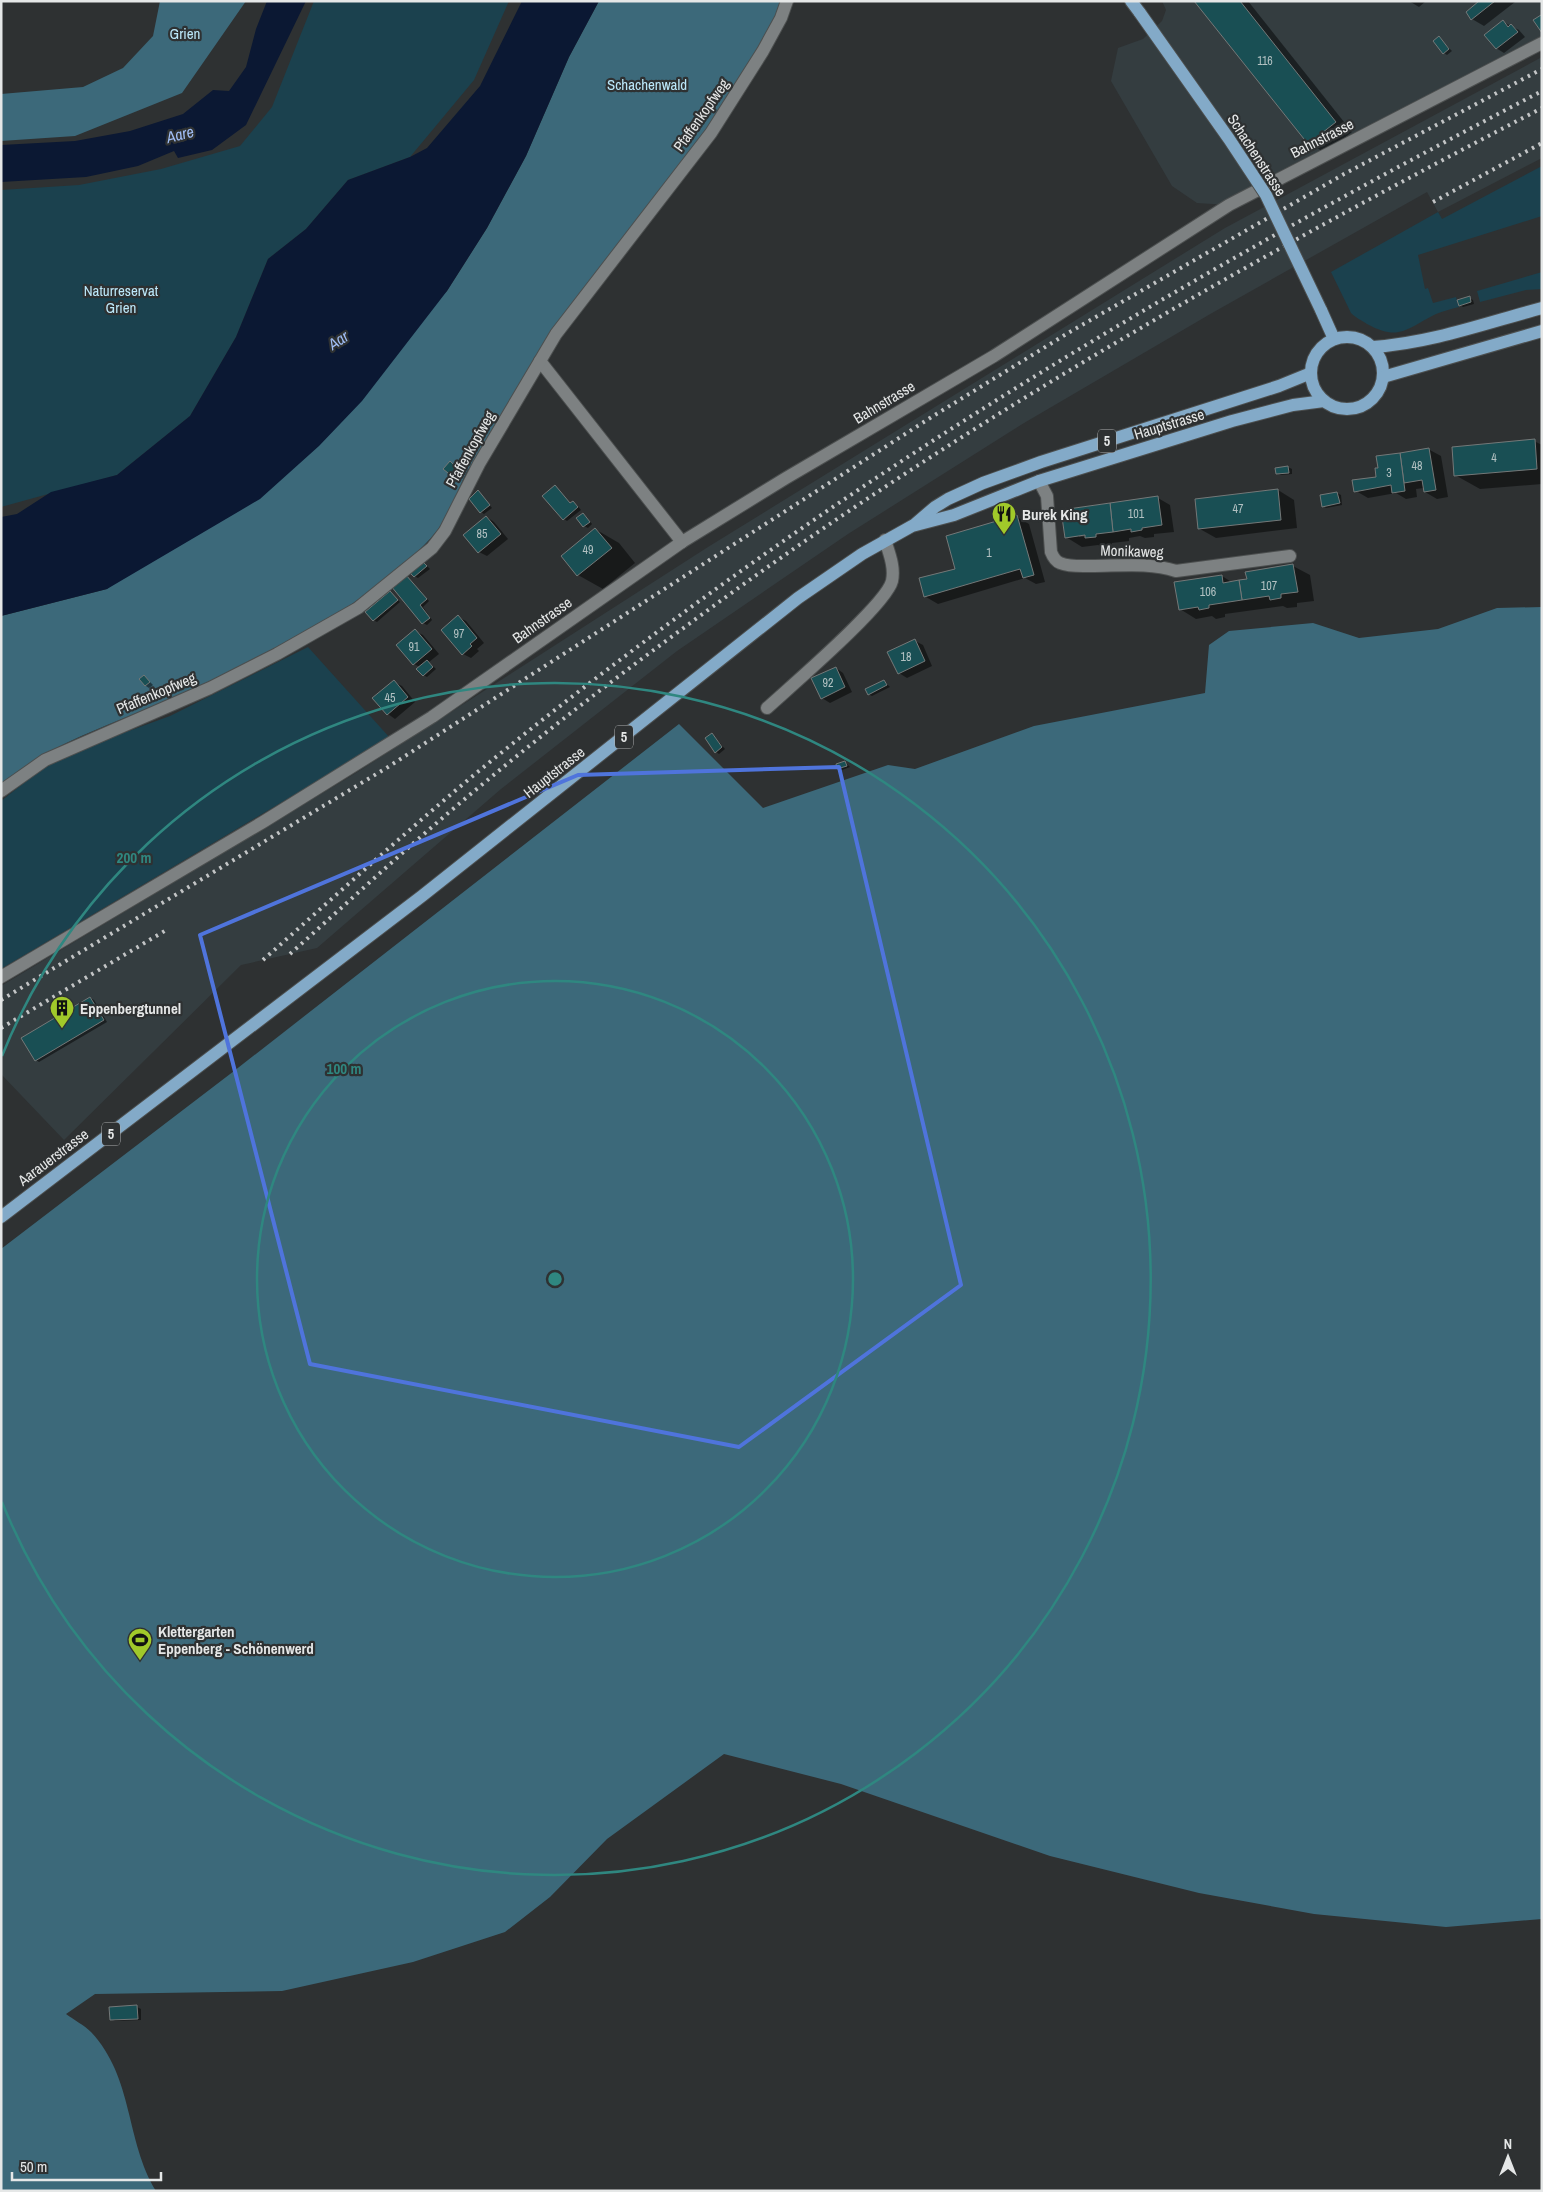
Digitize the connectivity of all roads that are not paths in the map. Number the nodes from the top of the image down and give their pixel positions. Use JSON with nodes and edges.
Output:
{"nodes":[{"id":1,"x":787,"y":1,"type":"edge"},
{"id":2,"x":1131,"y":1,"type":"edge"},
{"id":3,"x":1542,"y":43,"type":"edge"},
{"id":4,"x":1542,"y":308,"type":"edge"},
{"id":5,"x":1542,"y":331,"type":"edge"},
{"id":6,"x":1334,"y":339,"type":"junction"},
{"id":7,"x":1373,"y":347,"type":"junction"},
{"id":8,"x":540,"y":360,"type":"junction"},
{"id":9,"x":1311,"y":373,"type":"junction"},
{"id":10,"x":1383,"y":377,"type":"junction"},
{"id":11,"x":1324,"y":401,"type":"junction"},
{"id":12,"x":1039,"y":481,"type":"junction"},
{"id":13,"x":912,"y":526,"type":"junction"},
{"id":14,"x":885,"y":540,"type":"junction"},
{"id":15,"x":682,"y":542,"type":"junction"},
{"id":16,"x":1290,"y":556,"type":"dead end"},
{"id":17,"x":767,"y":708,"type":"dead end"},
{"id":18,"x":1,"y":791,"type":"edge"},
{"id":19,"x":1,"y":978,"type":"edge"},
{"id":20,"x":220,"y":1051,"type":"joint"},
{"id":21,"x":1,"y":1217,"type":"edge"}],
"edges":[{"from":1,"to":8,"type":"street","name":"Pfaffenkopfweg"},
{"from":2,"to":6,"type":"main road","name":"Schachenstrasse","bridge":true},
{"from":3,"to":15,"type":"street","name":"Bahnstrasse"},
{"from":4,"to":7,"type":"main road"},
{"from":5,"to":10,"type":"main road"},
{"from":6,"to":7,"type":"main road"},
{"from":6,"to":9,"type":"main road"},
{"from":7,"to":10,"type":"main road"},
{"from":8,"to":15,"type":"street"},
{"from":8,"to":18,"type":"street","name":"Pfaffenkopfweg"},
{"from":9,"to":11,"type":"main road"},
{"from":9,"to":13,"type":"main road","name":"Hauptstrasse","number":"5"},
{"from":10,"to":11,"type":"main road"},
{"from":11,"to":12,"type":"main road","name":"Hauptstrasse","number":"5"},
{"from":12,"to":13,"type":"main road","name":"Hauptstrasse","number":"5"},
{"from":12,"to":16,"type":"street","name":"Monikaweg"},
{"from":13,"to":14,"type":"main road","name":"Hauptstrasse","number":"5"},
{"from":14,"to":17,"type":"street"},
{"from":14,"to":20,"type":"main road","name":"Hauptstrasse","number":"5"},
{"from":15,"to":19,"type":"street","name":"Bahnstrasse"},
{"from":20,"to":21,"type":"main road","name":"Aarauerstrasse","number":"5"}]}
